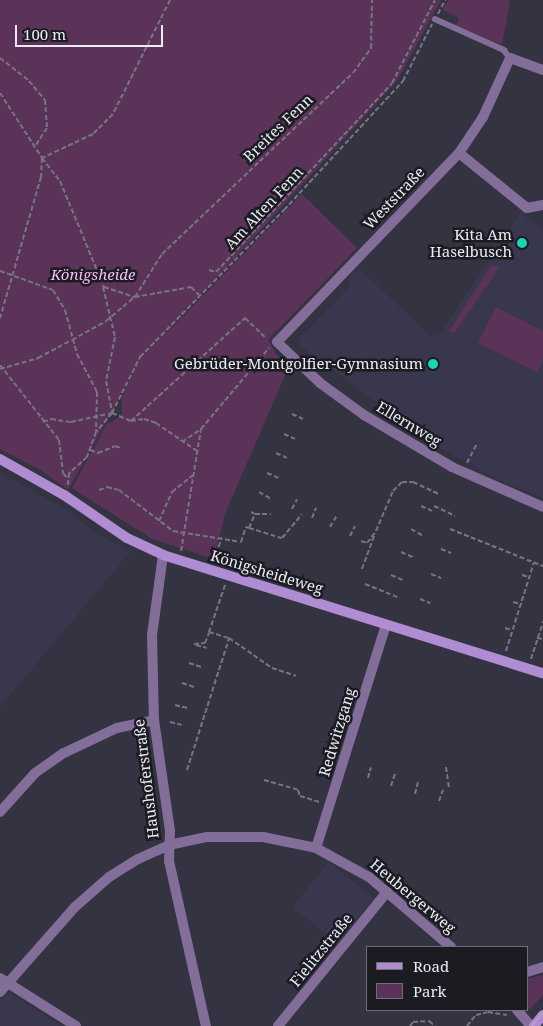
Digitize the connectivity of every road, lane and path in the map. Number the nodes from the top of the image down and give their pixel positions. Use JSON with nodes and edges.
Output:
{"nodes":[{"id":1,"x":170,"y":0,"type":"edge"},
{"id":2,"x":372,"y":0,"type":"edge"},
{"id":3,"x":435,"y":0,"type":"edge"},
{"id":4,"x":444,"y":0,"type":"edge"},
{"id":5,"x":435,"y":19,"type":"junction"},
{"id":6,"x":0,"y":58,"type":"edge"},
{"id":7,"x":510,"y":58,"type":"junction"},
{"id":8,"x":543,"y":70,"type":"edge"},
{"id":9,"x":0,"y":93,"type":"edge"},
{"id":10,"x":36,"y":145,"type":"junction"},
{"id":11,"x":459,"y":153,"type":"junction"},
{"id":12,"x":42,"y":158,"type":"junction"},
{"id":13,"x":543,"y":205,"type":"edge"},
{"id":14,"x":209,"y":270,"type":"dead end"},
{"id":15,"x":0,"y":272,"type":"edge"},
{"id":16,"x":12,"y":275,"type":"junction"},
{"id":17,"x":103,"y":285,"type":"junction"},
{"id":18,"x":135,"y":297,"type":"junction"},
{"id":19,"x":201,"y":297,"type":"junction"},
{"id":20,"x":0,"y":318,"type":"edge"},
{"id":21,"x":109,"y":318,"type":"junction"},
{"id":22,"x":72,"y":340,"type":"junction"},
{"id":23,"x":277,"y":342,"type":"joint"},
{"id":24,"x":0,"y":368,"type":"edge"},
{"id":25,"x":112,"y":413,"type":"junction"},
{"id":26,"x":292,"y":414,"type":"dead end"},
{"id":27,"x":97,"y":415,"type":"junction"},
{"id":28,"x":303,"y":419,"type":"dead end"},
{"id":29,"x":131,"y":421,"type":"junction"},
{"id":30,"x":43,"y":422,"type":"junction"},
{"id":31,"x":201,"y":429,"type":"junction"},
{"id":32,"x":96,"y":432,"type":"junction"},
{"id":33,"x":284,"y":434,"type":"dead end"},
{"id":34,"x":295,"y":439,"type":"dead end"},
{"id":35,"x":182,"y":442,"type":"junction"},
{"id":36,"x":477,"y":443,"type":"dead end"},
{"id":37,"x":122,"y":448,"type":"dead end"},
{"id":38,"x":90,"y":450,"type":"junction"},
{"id":39,"x":197,"y":451,"type":"junction"},
{"id":40,"x":276,"y":453,"type":"dead end"},
{"id":41,"x":287,"y":458,"type":"dead end"},
{"id":42,"x":470,"y":458,"type":"dead end"},
{"id":43,"x":0,"y":459,"type":"edge"},
{"id":44,"x":268,"y":473,"type":"dead end"},
{"id":45,"x":193,"y":475,"type":"junction"},
{"id":46,"x":67,"y":478,"type":"junction"},
{"id":47,"x":279,"y":478,"type":"dead end"},
{"id":48,"x":99,"y":490,"type":"dead end"},
{"id":49,"x":259,"y":492,"type":"dead end"},
{"id":50,"x":439,"y":494,"type":"dead end"},
{"id":51,"x":64,"y":495,"type":"junction"},
{"id":52,"x":270,"y":498,"type":"dead end"},
{"id":53,"x":297,"y":499,"type":"dead end"},
{"id":54,"x":421,"y":506,"type":"dead end"},
{"id":55,"x":434,"y":506,"type":"dead end"},
{"id":56,"x":543,"y":507,"type":"edge"},
{"id":57,"x":316,"y":508,"type":"dead end"},
{"id":58,"x":292,"y":509,"type":"dead end"},
{"id":59,"x":432,"y":511,"type":"dead end"},
{"id":60,"x":251,"y":512,"type":"dead end"},
{"id":61,"x":255,"y":514,"type":"junction"},
{"id":62,"x":271,"y":514,"type":"dead end"},
{"id":63,"x":302,"y":514,"type":"dead end"},
{"id":64,"x":455,"y":516,"type":"dead end"},
{"id":65,"x":336,"y":517,"type":"dead end"},
{"id":66,"x":312,"y":518,"type":"dead end"},
{"id":67,"x":159,"y":521,"type":"junction"},
{"id":68,"x":355,"y":526,"type":"dead end"},
{"id":69,"x":330,"y":527,"type":"dead end"},
{"id":70,"x":248,"y":528,"type":"junction"},
{"id":71,"x":411,"y":529,"type":"dead end"},
{"id":72,"x":450,"y":529,"type":"dead end"},
{"id":73,"x":376,"y":531,"type":"junction"},
{"id":74,"x":186,"y":534,"type":"junction"},
{"id":75,"x":422,"y":534,"type":"dead end"},
{"id":76,"x":350,"y":536,"type":"dead end"},
{"id":77,"x":222,"y":537,"type":"junction"},
{"id":78,"x":361,"y":541,"type":"dead end"},
{"id":79,"x":441,"y":549,"type":"dead end"},
{"id":80,"x":401,"y":552,"type":"dead end"},
{"id":81,"x":451,"y":553,"type":"dead end"},
{"id":82,"x":163,"y":555,"type":"junction"},
{"id":83,"x":413,"y":557,"type":"dead end"},
{"id":84,"x":178,"y":560,"type":"junction"},
{"id":85,"x":534,"y":562,"type":"junction"},
{"id":86,"x":543,"y":566,"type":"edge"},
{"id":87,"x":362,"y":569,"type":"dead end"},
{"id":88,"x":211,"y":570,"type":"junction"},
{"id":89,"x":431,"y":574,"type":"dead end"},
{"id":90,"x":391,"y":575,"type":"dead end"},
{"id":91,"x":522,"y":575,"type":"dead end"},
{"id":92,"x":228,"y":576,"type":"junction"},
{"id":93,"x":529,"y":577,"type":"junction"},
{"id":94,"x":441,"y":578,"type":"dead end"},
{"id":95,"x":403,"y":580,"type":"dead end"},
{"id":96,"x":365,"y":584,"type":"dead end"},
{"id":97,"x":397,"y":597,"type":"dead end"},
{"id":98,"x":420,"y":599,"type":"dead end"},
{"id":99,"x":514,"y":602,"type":"dead end"},
{"id":100,"x":430,"y":603,"type":"dead end"},
{"id":101,"x":521,"y":604,"type":"junction"},
{"id":102,"x":543,"y":621,"type":"edge"},
{"id":103,"x":386,"y":624,"type":"junction"},
{"id":104,"x":505,"y":628,"type":"dead end"},
{"id":105,"x":512,"y":630,"type":"junction"},
{"id":106,"x":209,"y":632,"type":"junction"},
{"id":107,"x":229,"y":638,"type":"junction"},
{"id":108,"x":537,"y":638,"type":"junction"},
{"id":109,"x":543,"y":639,"type":"edge"},
{"id":110,"x":207,"y":648,"type":"dead end"},
{"id":111,"x":503,"y":660,"type":"junction"},
{"id":112,"x":189,"y":662,"type":"dead end"},
{"id":113,"x":201,"y":667,"type":"dead end"},
{"id":114,"x":528,"y":668,"type":"junction"},
{"id":115,"x":543,"y":673,"type":"edge"},
{"id":116,"x":296,"y":676,"type":"dead end"},
{"id":117,"x":182,"y":683,"type":"dead end"},
{"id":118,"x":194,"y":687,"type":"dead end"},
{"id":119,"x":175,"y":705,"type":"dead end"},
{"id":120,"x":188,"y":708,"type":"dead end"},
{"id":121,"x":154,"y":720,"type":"junction"},
{"id":122,"x":170,"y":722,"type":"dead end"},
{"id":123,"x":182,"y":725,"type":"dead end"},
{"id":124,"x":371,"y":767,"type":"dead end"},
{"id":125,"x":446,"y":767,"type":"dead end"},
{"id":126,"x":187,"y":770,"type":"dead end"},
{"id":127,"x":395,"y":774,"type":"dead end"},
{"id":128,"x":368,"y":778,"type":"dead end"},
{"id":129,"x":264,"y":780,"type":"dead end"},
{"id":130,"x":418,"y":782,"type":"dead end"},
{"id":131,"x":391,"y":786,"type":"dead end"},
{"id":132,"x":449,"y":788,"type":"dead end"},
{"id":133,"x":443,"y":790,"type":"dead end"},
{"id":134,"x":415,"y":794,"type":"dead end"},
{"id":135,"x":439,"y":802,"type":"dead end"},
{"id":136,"x":330,"y":806,"type":"junction"},
{"id":137,"x":0,"y":812,"type":"edge"},
{"id":138,"x":169,"y":845,"type":"junction"},
{"id":139,"x":316,"y":848,"type":"junction"},
{"id":140,"x":387,"y":892,"type":"junction"},
{"id":141,"x":450,"y":946,"type":"edge"},
{"id":142,"x":543,"y":967,"type":"edge"},
{"id":143,"x":528,"y":972,"type":"edge"},
{"id":144,"x":4,"y":981,"type":"edge"},
{"id":145,"x":0,"y":992,"type":"edge"},
{"id":146,"x":519,"y":1011,"type":"edge"},
{"id":147,"x":507,"y":1015,"type":"dead end"},
{"id":148,"x":543,"y":1015,"type":"edge"},
{"id":149,"x":76,"y":1026,"type":"edge"},
{"id":150,"x":206,"y":1026,"type":"edge"},
{"id":151,"x":278,"y":1026,"type":"edge"},
{"id":152,"x":410,"y":1026,"type":"edge"},
{"id":153,"x":436,"y":1026,"type":"edge"},
{"id":154,"x":467,"y":1026,"type":"edge"},
{"id":155,"x":532,"y":1026,"type":"edge"}],
"edges":[{"from":1,"to":12,"type":"path"},
{"from":2,"to":18,"type":"path","name":"Breites Fenn"},
{"from":3,"to":14,"type":"path"},
{"from":4,"to":5,"type":"path","name":"Am Alten Fenn"},
{"from":5,"to":7,"type":"lane"},
{"from":5,"to":19,"type":"path","name":"Am Alten Fenn"},
{"from":6,"to":10,"type":"path"},
{"from":7,"to":8,"type":"street"},
{"from":7,"to":11,"type":"street","name":"Weststraße"},
{"from":9,"to":10,"type":"path"},
{"from":10,"to":12,"type":"path"},
{"from":11,"to":13,"type":"street"},
{"from":11,"to":23,"type":"street","name":"Weststraße"},
{"from":12,"to":16,"type":"path"},
{"from":12,"to":17,"type":"path"},
{"from":15,"to":16,"type":"path"},
{"from":16,"to":20,"type":"path"},
{"from":16,"to":22,"type":"path"},
{"from":17,"to":18,"type":"path"},
{"from":17,"to":21,"type":"path"},
{"from":18,"to":19,"type":"path"},
{"from":18,"to":21,"type":"path"},
{"from":19,"to":25,"type":"path","name":"Am Alten Fenn"},
{"from":21,"to":22,"type":"path"},
{"from":21,"to":25,"type":"path"},
{"from":22,"to":24,"type":"path"},
{"from":22,"to":27,"type":"path"},
{"from":23,"to":56,"type":"street","name":"Ellernweg"},
{"from":24,"to":30,"type":"path"},
{"from":25,"to":27,"type":"path"},
{"from":25,"to":29,"type":"path"},
{"from":25,"to":32,"type":"path","name":"Am Alten Fenn"},
{"from":26,"to":28,"type":"path"},
{"from":27,"to":30,"type":"path"},
{"from":27,"to":32,"type":"path"},
{"from":29,"to":31,"type":"path"},
{"from":29,"to":35,"type":"path"},
{"from":30,"to":46,"type":"path"},
{"from":31,"to":35,"type":"path"},
{"from":31,"to":39,"type":"path"},
{"from":32,"to":38,"type":"path"},
{"from":33,"to":34,"type":"path"},
{"from":35,"to":39,"type":"path"},
{"from":36,"to":42,"type":"path"},
{"from":37,"to":38,"type":"path"},
{"from":38,"to":46,"type":"path"},
{"from":39,"to":45,"type":"path"},
{"from":40,"to":41,"type":"path"},
{"from":43,"to":51,"type":"street","name":"Königsheideweg"},
{"from":44,"to":47,"type":"path"},
{"from":45,"to":67,"type":"path"},
{"from":45,"to":74,"type":"path"},
{"from":46,"to":51,"type":"path"},
{"from":48,"to":67,"type":"path"},
{"from":49,"to":52,"type":"path"},
{"from":50,"to":73,"type":"path"},
{"from":51,"to":82,"type":"street","name":"Königsheideweg"},
{"from":53,"to":58,"type":"path"},
{"from":54,"to":59,"type":"path"},
{"from":55,"to":64,"type":"path"},
{"from":57,"to":66,"type":"path"},
{"from":60,"to":61,"type":"path"},
{"from":61,"to":62,"type":"path"},
{"from":61,"to":70,"type":"path"},
{"from":63,"to":70,"type":"path"},
{"from":65,"to":69,"type":"path"},
{"from":67,"to":74,"type":"path"},
{"from":68,"to":76,"type":"path"},
{"from":70,"to":77,"type":"path"},
{"from":71,"to":75,"type":"path"},
{"from":72,"to":85,"type":"path"},
{"from":73,"to":78,"type":"path"},
{"from":73,"to":87,"type":"path"},
{"from":74,"to":77,"type":"path"},
{"from":74,"to":84,"type":"path"},
{"from":77,"to":88,"type":"path"},
{"from":79,"to":81,"type":"path"},
{"from":80,"to":83,"type":"path"},
{"from":82,"to":84,"type":"street","name":"Königsheideweg"},
{"from":82,"to":121,"type":"street","name":"Haushoferstraße"},
{"from":84,"to":88,"type":"street","name":"Königsheideweg"},
{"from":85,"to":86,"type":"path"},
{"from":85,"to":93,"type":"path"},
{"from":88,"to":92,"type":"street","name":"Königsheideweg"},
{"from":89,"to":94,"type":"path"},
{"from":90,"to":95,"type":"path"},
{"from":91,"to":93,"type":"path"},
{"from":92,"to":103,"type":"street","name":"Königsheideweg"},
{"from":92,"to":106,"type":"path"},
{"from":93,"to":101,"type":"path"},
{"from":96,"to":97,"type":"path"},
{"from":98,"to":100,"type":"path"},
{"from":99,"to":101,"type":"path"},
{"from":101,"to":105,"type":"path"},
{"from":102,"to":108,"type":"path"},
{"from":103,"to":111,"type":"street","name":"Königsheideweg"},
{"from":103,"to":136,"type":"street","name":"Redwitzgang"},
{"from":104,"to":105,"type":"path"},
{"from":105,"to":111,"type":"path"},
{"from":106,"to":107,"type":"path"},
{"from":106,"to":110,"type":"path"},
{"from":107,"to":116,"type":"path"},
{"from":107,"to":126,"type":"path"},
{"from":108,"to":109,"type":"path"},
{"from":108,"to":114,"type":"path"},
{"from":111,"to":114,"type":"street","name":"Königsheideweg"},
{"from":112,"to":113,"type":"path"},
{"from":114,"to":115,"type":"street","name":"Königsheideweg"},
{"from":117,"to":118,"type":"path"},
{"from":119,"to":120,"type":"path"},
{"from":121,"to":137,"type":"street"},
{"from":121,"to":138,"type":"street","name":"Haushoferstraße"},
{"from":122,"to":123,"type":"path"},
{"from":124,"to":128,"type":"path"},
{"from":125,"to":132,"type":"path"},
{"from":127,"to":131,"type":"path"},
{"from":129,"to":136,"type":"path"},
{"from":130,"to":134,"type":"path"},
{"from":133,"to":135,"type":"path"},
{"from":136,"to":139,"type":"street","name":"Redwitzgang"},
{"from":138,"to":139,"type":"street","name":"Heubergerweg"},
{"from":138,"to":144,"type":"street","name":"Heubergerweg"},
{"from":138,"to":150,"type":"street","name":"Haushoferstraße"},
{"from":139,"to":140,"type":"street","name":"Heubergerweg"},
{"from":140,"to":141,"type":"street","name":"Heubergerweg"},
{"from":140,"to":151,"type":"street","name":"Fielitzstraße"},
{"from":142,"to":143,"type":"street"},
{"from":144,"to":145,"type":"street","name":"Heubergerweg"},
{"from":144,"to":149,"type":"street"},
{"from":146,"to":155,"type":"street"},
{"from":147,"to":154,"type":"path"},
{"from":148,"to":155,"type":"street"},
{"from":152,"to":153,"type":"path"}]}
